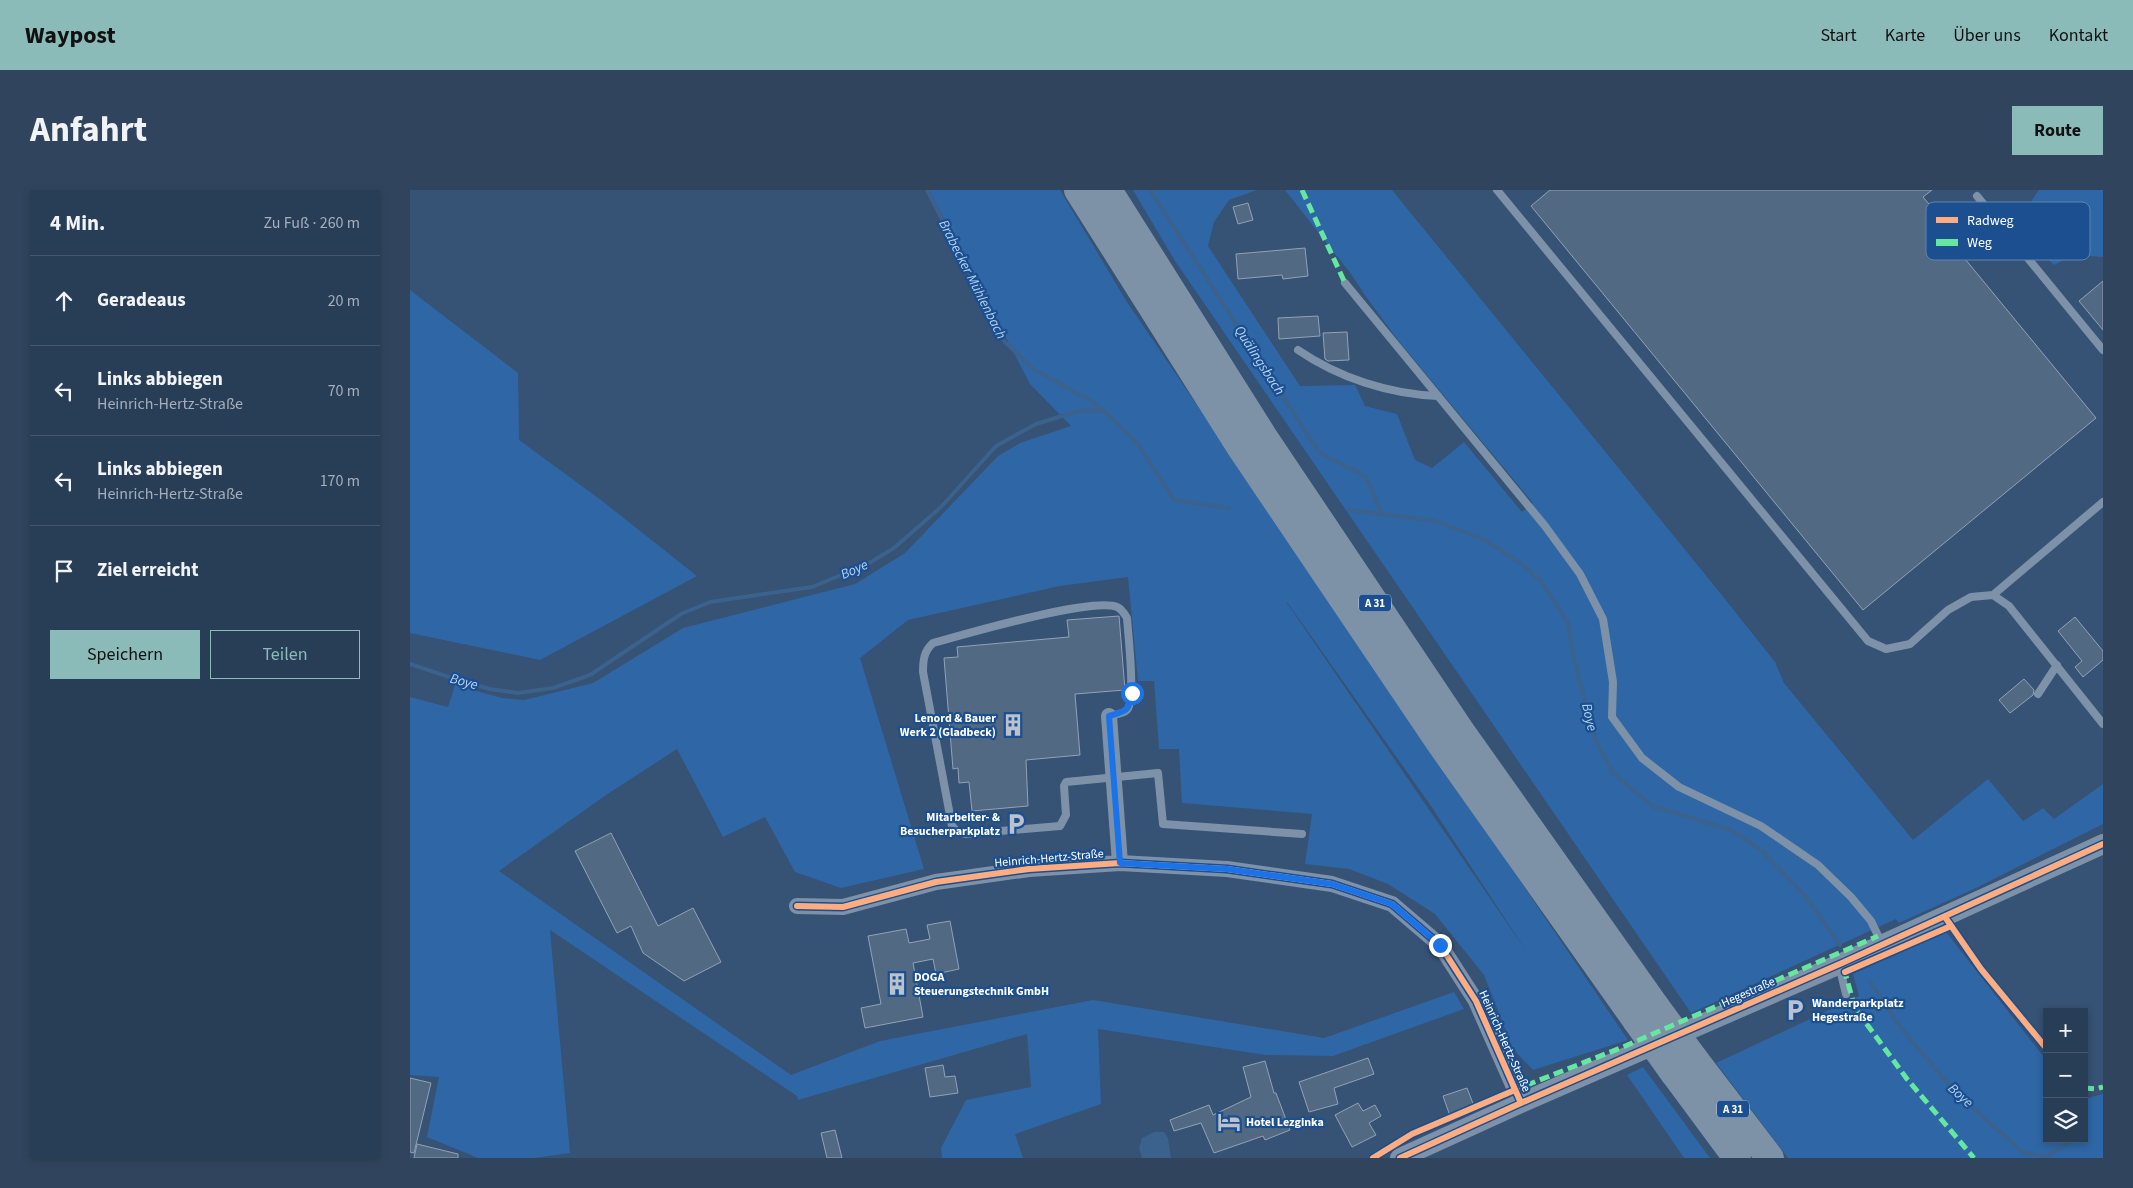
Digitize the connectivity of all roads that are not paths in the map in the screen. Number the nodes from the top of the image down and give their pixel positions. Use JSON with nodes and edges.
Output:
{"nodes":[{"id":1,"x":1078,"y":190,"type":"edge"},
{"id":2,"x":1108,"y":190,"type":"edge"},
{"id":3,"x":1497,"y":190,"type":"edge"},
{"id":4,"x":1977,"y":196,"type":"dead end"},
{"id":5,"x":1982,"y":202,"type":"edge"},
{"id":6,"x":2029,"y":260,"type":"edge"},
{"id":7,"x":1345,"y":284,"type":"dead end"},
{"id":8,"x":1298,"y":350,"type":"dead end"},
{"id":9,"x":2103,"y":350,"type":"edge"},
{"id":10,"x":1438,"y":396,"type":"junction"},
{"id":11,"x":2103,"y":502,"type":"edge"},
{"id":12,"x":1993,"y":595,"type":"junction"},
{"id":13,"x":2057,"y":665,"type":"junction"},
{"id":14,"x":2038,"y":694,"type":"dead end"},
{"id":15,"x":1109,"y":716,"type":"joint"},
{"id":16,"x":2103,"y":724,"type":"edge"},
{"id":17,"x":1113,"y":776,"type":"junction"},
{"id":18,"x":1302,"y":834,"type":"dead end"},
{"id":19,"x":2103,"y":844,"type":"edge"},
{"id":20,"x":1120,"y":863,"type":"junction"},
{"id":21,"x":797,"y":906,"type":"dead end"},
{"id":22,"x":1882,"y":944,"type":"junction"},
{"id":23,"x":1839,"y":965,"type":"junction"},
{"id":24,"x":1846,"y":994,"type":"dead end"},
{"id":25,"x":1646,"y":1014,"type":"junction"},
{"id":26,"x":1685,"y":1067,"type":"junction"},
{"id":27,"x":1521,"y":1103,"type":"junction"},
{"id":28,"x":1400,"y":1158,"type":"edge"},
{"id":29,"x":1737,"y":1158,"type":"edge"},
{"id":30,"x":1770,"y":1158,"type":"edge"}],
"edges":[{"from":1,"to":25,"type":"highway","number":"A 31"},
{"from":2,"to":25,"type":"highway","number":"A 31"},
{"from":3,"to":12,"type":"lane"},
{"from":4,"to":5,"type":"lane"},
{"from":6,"to":9,"type":"lane"},
{"from":7,"to":10,"type":"lane"},
{"from":8,"to":10,"type":"lane"},
{"from":10,"to":22,"type":"lane"},
{"from":11,"to":12,"type":"lane"},
{"from":12,"to":13,"type":"lane"},
{"from":13,"to":14,"type":"lane"},
{"from":13,"to":16,"type":"lane"},
{"from":15,"to":17,"type":"street","name":"Heinrich-Hertz-Straße"},
{"from":15,"to":17,"type":"lane"},
{"from":17,"to":18,"type":"lane"},
{"from":17,"to":20,"type":"street","name":"Heinrich-Hertz-Straße"},
{"from":19,"to":22,"type":"street","name":"Hegestraße"},
{"from":20,"to":21,"type":"street","name":"Heinrich-Hertz-Straße"},
{"from":20,"to":27,"type":"street","name":"Heinrich-Hertz-Straße"},
{"from":22,"to":23,"type":"street","name":"Hegestraße"},
{"from":23,"to":24,"type":"lane"},
{"from":23,"to":27,"type":"street","name":"Hegestraße"},
{"from":25,"to":26,"type":"highway","number":"A 31","bridge":true},
{"from":26,"to":29,"type":"highway","number":"A 31"},
{"from":26,"to":30,"type":"highway","number":"A 31"},
{"from":27,"to":28,"type":"street","name":"Hegestraße"}]}
